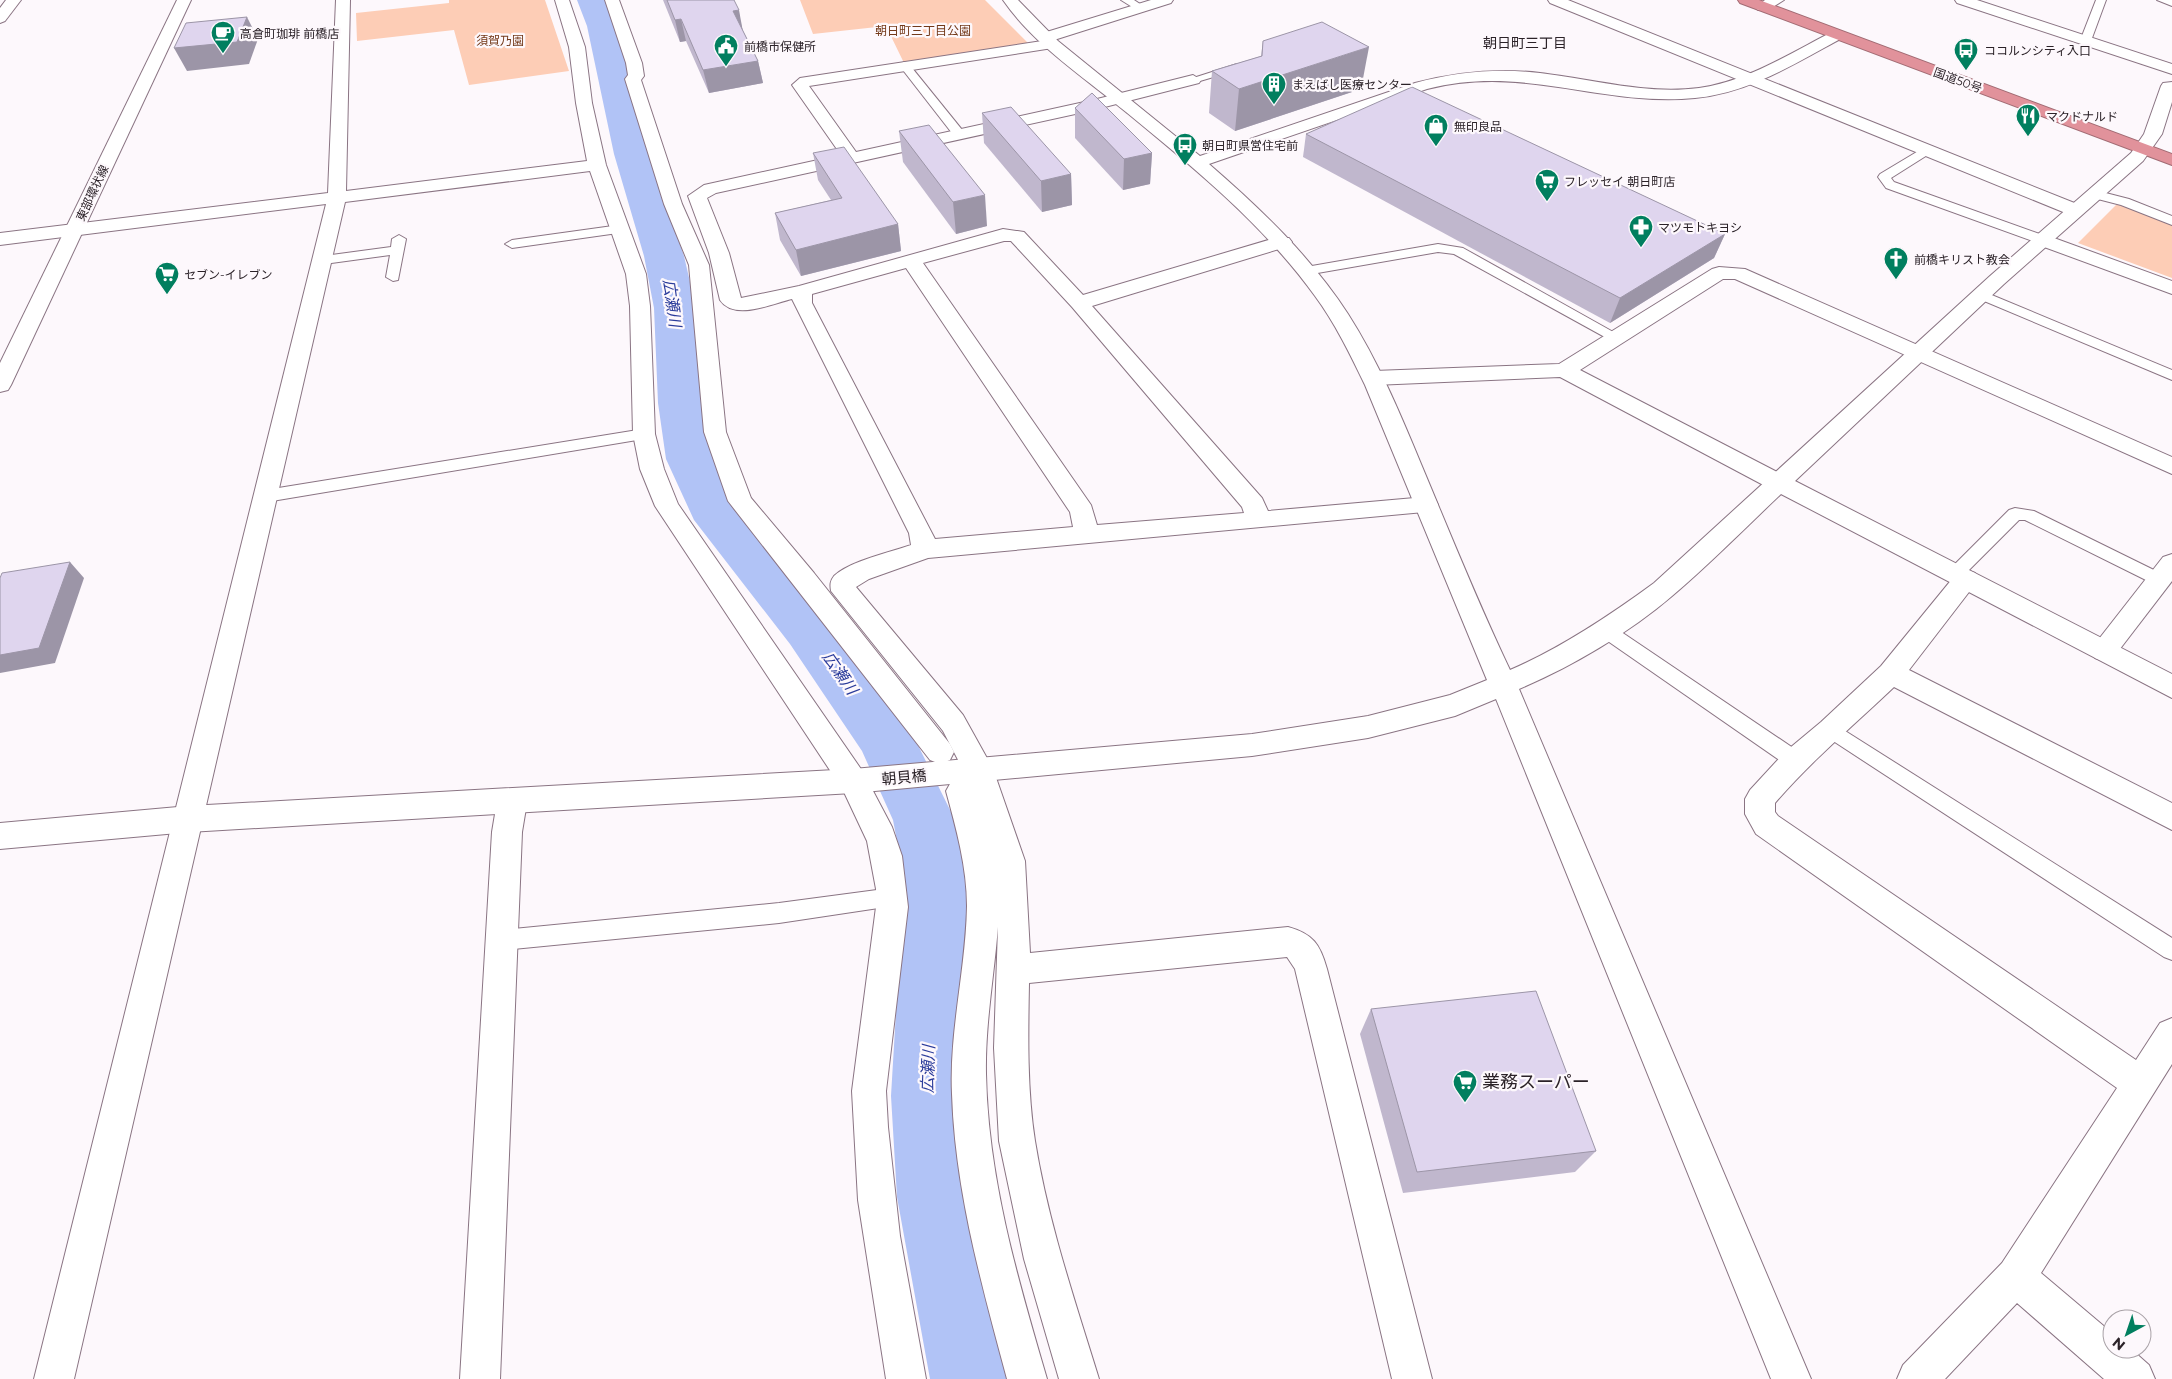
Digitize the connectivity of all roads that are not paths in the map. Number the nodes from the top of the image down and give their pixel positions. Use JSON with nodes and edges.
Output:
{"nodes":[{"id":1,"x":14,"y":0,"type":"edge"},
{"id":2,"x":184,"y":0,"type":"edge"},
{"id":3,"x":343,"y":0,"type":"edge"},
{"id":4,"x":562,"y":0,"type":"edge"},
{"id":5,"x":612,"y":0,"type":"edge"},
{"id":6,"x":1010,"y":0,"type":"edge"},
{"id":7,"x":1126,"y":0,"type":"edge"},
{"id":8,"x":1166,"y":0,"type":"edge"},
{"id":9,"x":1555,"y":0,"type":"edge"},
{"id":10,"x":1745,"y":0,"type":"edge"},
{"id":11,"x":1962,"y":0,"type":"edge"},
{"id":12,"x":2101,"y":0,"type":"edge"},
{"id":13,"x":2162,"y":0,"type":"edge"},
{"id":14,"x":1770,"y":3,"type":"edge"},
{"id":15,"x":1980,"y":3,"type":"edge"},
{"id":16,"x":2172,"y":3,"type":"edge"},
{"id":17,"x":1141,"y":8,"type":"junction"},
{"id":18,"x":0,"y":18,"type":"edge"},
{"id":19,"x":1837,"y":35,"type":"junction"},
{"id":20,"x":2084,"y":40,"type":"junction"},
{"id":21,"x":1049,"y":41,"type":"junction"},
{"id":22,"x":1249,"y":64,"type":"edge"},
{"id":23,"x":904,"y":65,"type":"junction"},
{"id":24,"x":2172,"y":68,"type":"edge"},
{"id":25,"x":1750,"y":79,"type":"junction"},
{"id":26,"x":1193,"y":80,"type":"joint"},
{"id":27,"x":2170,"y":81,"type":"edge"},
{"id":28,"x":1119,"y":99,"type":"junction"},
{"id":29,"x":959,"y":134,"type":"junction"},
{"id":30,"x":2144,"y":150,"type":"junction"},
{"id":31,"x":1925,"y":151,"type":"junction"},
{"id":32,"x":852,"y":158,"type":"junction"},
{"id":33,"x":2172,"y":160,"type":"edge"},
{"id":34,"x":1196,"y":163,"type":"junction"},
{"id":35,"x":596,"y":165,"type":"junction"},
{"id":36,"x":2094,"y":194,"type":"junction"},
{"id":37,"x":337,"y":198,"type":"junction"},
{"id":38,"x":2075,"y":210,"type":"junction"},
{"id":39,"x":2172,"y":221,"type":"edge"},
{"id":40,"x":620,"y":229,"type":"junction"},
{"id":41,"x":74,"y":230,"type":"junction"},
{"id":42,"x":0,"y":239,"type":"edge"},
{"id":43,"x":2043,"y":240,"type":"junction"},
{"id":44,"x":1282,"y":242,"type":"junction"},
{"id":45,"x":512,"y":244,"type":"dead end"},
{"id":46,"x":324,"y":260,"type":"junction"},
{"id":47,"x":911,"y":261,"type":"junction"},
{"id":48,"x":1306,"y":271,"type":"junction"},
{"id":49,"x":393,"y":277,"type":"dead end"},
{"id":50,"x":2172,"y":288,"type":"edge"},
{"id":51,"x":802,"y":290,"type":"junction"},
{"id":52,"x":1982,"y":295,"type":"junction"},
{"id":53,"x":1079,"y":303,"type":"junction"},
{"id":54,"x":1617,"y":338,"type":"junction"},
{"id":55,"x":1918,"y":354,"type":"junction"},
{"id":56,"x":1564,"y":370,"type":"junction"},
{"id":57,"x":2172,"y":375,"type":"edge"},
{"id":58,"x":1374,"y":378,"type":"junction"},
{"id":59,"x":0,"y":385,"type":"edge"},
{"id":60,"x":644,"y":434,"type":"junction"},
{"id":61,"x":2172,"y":466,"type":"edge"},
{"id":62,"x":1777,"y":482,"type":"junction"},
{"id":63,"x":266,"y":496,"type":"junction"},
{"id":64,"x":1426,"y":505,"type":"junction"},
{"id":65,"x":1259,"y":518,"type":"junction"},
{"id":66,"x":1086,"y":534,"type":"junction"},
{"id":67,"x":925,"y":549,"type":"junction"},
{"id":68,"x":2165,"y":571,"type":"edge"},
{"id":69,"x":1960,"y":577,"type":"junction"},
{"id":70,"x":1605,"y":630,"type":"junction"},
{"id":71,"x":2104,"y":651,"type":"junction"},
{"id":72,"x":1890,"y":673,"type":"junction"},
{"id":73,"x":1504,"y":686,"type":"junction"},
{"id":74,"x":2172,"y":687,"type":"edge"},
{"id":75,"x":1831,"y":730,"type":"junction"},
{"id":76,"x":1795,"y":760,"type":"junction"},
{"id":77,"x":954,"y":772,"type":"junction"},
{"id":78,"x":863,"y":780,"type":"junction"},
{"id":79,"x":512,"y":802,"type":"junction"},
{"id":80,"x":2172,"y":817,"type":"edge"},
{"id":81,"x":188,"y":819,"type":"junction"},
{"id":82,"x":0,"y":836,"type":"edge"},
{"id":83,"x":892,"y":897,"type":"junction"},
{"id":84,"x":502,"y":940,"type":"junction"},
{"id":85,"x":2172,"y":950,"type":"edge"},
{"id":86,"x":1014,"y":967,"type":"junction"},
{"id":87,"x":2172,"y":1034,"type":"edge"},
{"id":88,"x":2140,"y":1083,"type":"junction"},
{"id":89,"x":2016,"y":1277,"type":"junction"},
{"id":90,"x":54,"y":1379,"type":"edge"},
{"id":91,"x":480,"y":1379,"type":"edge"},
{"id":92,"x":906,"y":1379,"type":"edge"},
{"id":93,"x":1027,"y":1379,"type":"edge"},
{"id":94,"x":1079,"y":1379,"type":"edge"},
{"id":95,"x":1412,"y":1379,"type":"edge"},
{"id":96,"x":1791,"y":1379,"type":"edge"},
{"id":97,"x":1917,"y":1379,"type":"edge"},
{"id":98,"x":2135,"y":1379,"type":"edge"}],
"edges":[{"from":1,"to":18,"type":"street"},
{"from":2,"to":41,"type":"street","name":"東部環状線"},
{"from":3,"to":37,"type":"street"},
{"from":4,"to":35,"type":"street"},
{"from":5,"to":77,"type":"street"},
{"from":6,"to":21,"type":"street"},
{"from":7,"to":17,"type":"lane"},
{"from":8,"to":17,"type":"street"},
{"from":9,"to":25,"type":"street"},
{"from":10,"to":14,"type":"highway","name":"国道50号"},
{"from":11,"to":15,"type":"street"},
{"from":12,"to":20,"type":"lane"},
{"from":13,"to":16,"type":"lane"},
{"from":14,"to":19,"type":"highway","name":"国道50号"},
{"from":15,"to":20,"type":"street"},
{"from":17,"to":21,"type":"street"},
{"from":19,"to":25,"type":"street"},
{"from":19,"to":30,"type":"highway","name":"国道50号"},
{"from":20,"to":24,"type":"street"},
{"from":21,"to":23,"type":"street"},
{"from":21,"to":28,"type":"street"},
{"from":22,"to":26,"type":"lane"},
{"from":23,"to":29,"type":"lane"},
{"from":23,"to":32,"type":"street"},
{"from":25,"to":31,"type":"street"},
{"from":25,"to":34,"type":"street"},
{"from":26,"to":28,"type":"street"},
{"from":27,"to":30,"type":"street"},
{"from":28,"to":29,"type":"street"},
{"from":28,"to":34,"type":"street"},
{"from":29,"to":32,"type":"street"},
{"from":30,"to":33,"type":"highway","name":"国道50号"},
{"from":30,"to":36,"type":"street","name":"朝貝橋"},
{"from":31,"to":38,"type":"street"},
{"from":31,"to":43,"type":"lane"},
{"from":32,"to":51,"type":"street"},
{"from":34,"to":44,"type":"street"},
{"from":35,"to":37,"type":"street"},
{"from":35,"to":40,"type":"street"},
{"from":36,"to":38,"type":"street","name":"朝貝橋"},
{"from":36,"to":39,"type":"lane"},
{"from":37,"to":41,"type":"street"},
{"from":37,"to":46,"type":"street"},
{"from":38,"to":43,"type":"street","name":"朝貝橋"},
{"from":40,"to":45,"type":"lane"},
{"from":40,"to":60,"type":"street"},
{"from":41,"to":42,"type":"street"},
{"from":41,"to":59,"type":"street","name":"東部環状線"},
{"from":43,"to":50,"type":"street"},
{"from":43,"to":52,"type":"street","name":"朝貝橋"},
{"from":44,"to":48,"type":"street"},
{"from":44,"to":53,"type":"street"},
{"from":46,"to":49,"type":"lane"},
{"from":46,"to":63,"type":"street"},
{"from":47,"to":51,"type":"street"},
{"from":47,"to":53,"type":"street"},
{"from":47,"to":66,"type":"street"},
{"from":48,"to":54,"type":"lane"},
{"from":48,"to":58,"type":"street"},
{"from":51,"to":67,"type":"street"},
{"from":52,"to":55,"type":"street","name":"朝貝橋"},
{"from":52,"to":57,"type":"lane"},
{"from":53,"to":65,"type":"street"},
{"from":54,"to":55,"type":"street"},
{"from":54,"to":56,"type":"street"},
{"from":55,"to":61,"type":"street"},
{"from":55,"to":62,"type":"street","name":"朝貝橋"},
{"from":56,"to":58,"type":"street"},
{"from":56,"to":62,"type":"street"},
{"from":58,"to":64,"type":"street"},
{"from":60,"to":63,"type":"lane"},
{"from":60,"to":78,"type":"street"},
{"from":62,"to":69,"type":"street"},
{"from":62,"to":70,"type":"street","name":"朝貝橋"},
{"from":63,"to":81,"type":"street"},
{"from":64,"to":65,"type":"street"},
{"from":64,"to":73,"type":"street"},
{"from":65,"to":66,"type":"street"},
{"from":66,"to":67,"type":"street"},
{"from":67,"to":77,"type":"street"},
{"from":68,"to":69,"type":"lane"},
{"from":68,"to":71,"type":"street"},
{"from":69,"to":71,"type":"street"},
{"from":69,"to":72,"type":"street"},
{"from":70,"to":73,"type":"street","name":"朝貝橋"},
{"from":70,"to":76,"type":"lane"},
{"from":71,"to":74,"type":"street"},
{"from":72,"to":75,"type":"street"},
{"from":72,"to":80,"type":"street"},
{"from":73,"to":77,"type":"street","name":"朝貝橋"},
{"from":73,"to":96,"type":"street"},
{"from":75,"to":76,"type":"street"},
{"from":75,"to":85,"type":"lane"},
{"from":76,"to":88,"type":"street"},
{"from":77,"to":78,"type":"street","name":"朝貝橋"},
{"from":77,"to":86,"type":"street"},
{"from":77,"to":93,"type":"street"},
{"from":78,"to":79,"type":"street","name":"朝貝橋"},
{"from":78,"to":83,"type":"street"},
{"from":79,"to":81,"type":"street","name":"朝貝橋"},
{"from":79,"to":84,"type":"street"},
{"from":81,"to":82,"type":"street","name":"朝貝橋"},
{"from":81,"to":90,"type":"street"},
{"from":83,"to":84,"type":"lane"},
{"from":83,"to":92,"type":"street"},
{"from":84,"to":91,"type":"street"},
{"from":86,"to":94,"type":"street"},
{"from":86,"to":95,"type":"street"},
{"from":87,"to":88,"type":"street"},
{"from":88,"to":89,"type":"street"},
{"from":89,"to":97,"type":"street"},
{"from":89,"to":98,"type":"street"}]}
